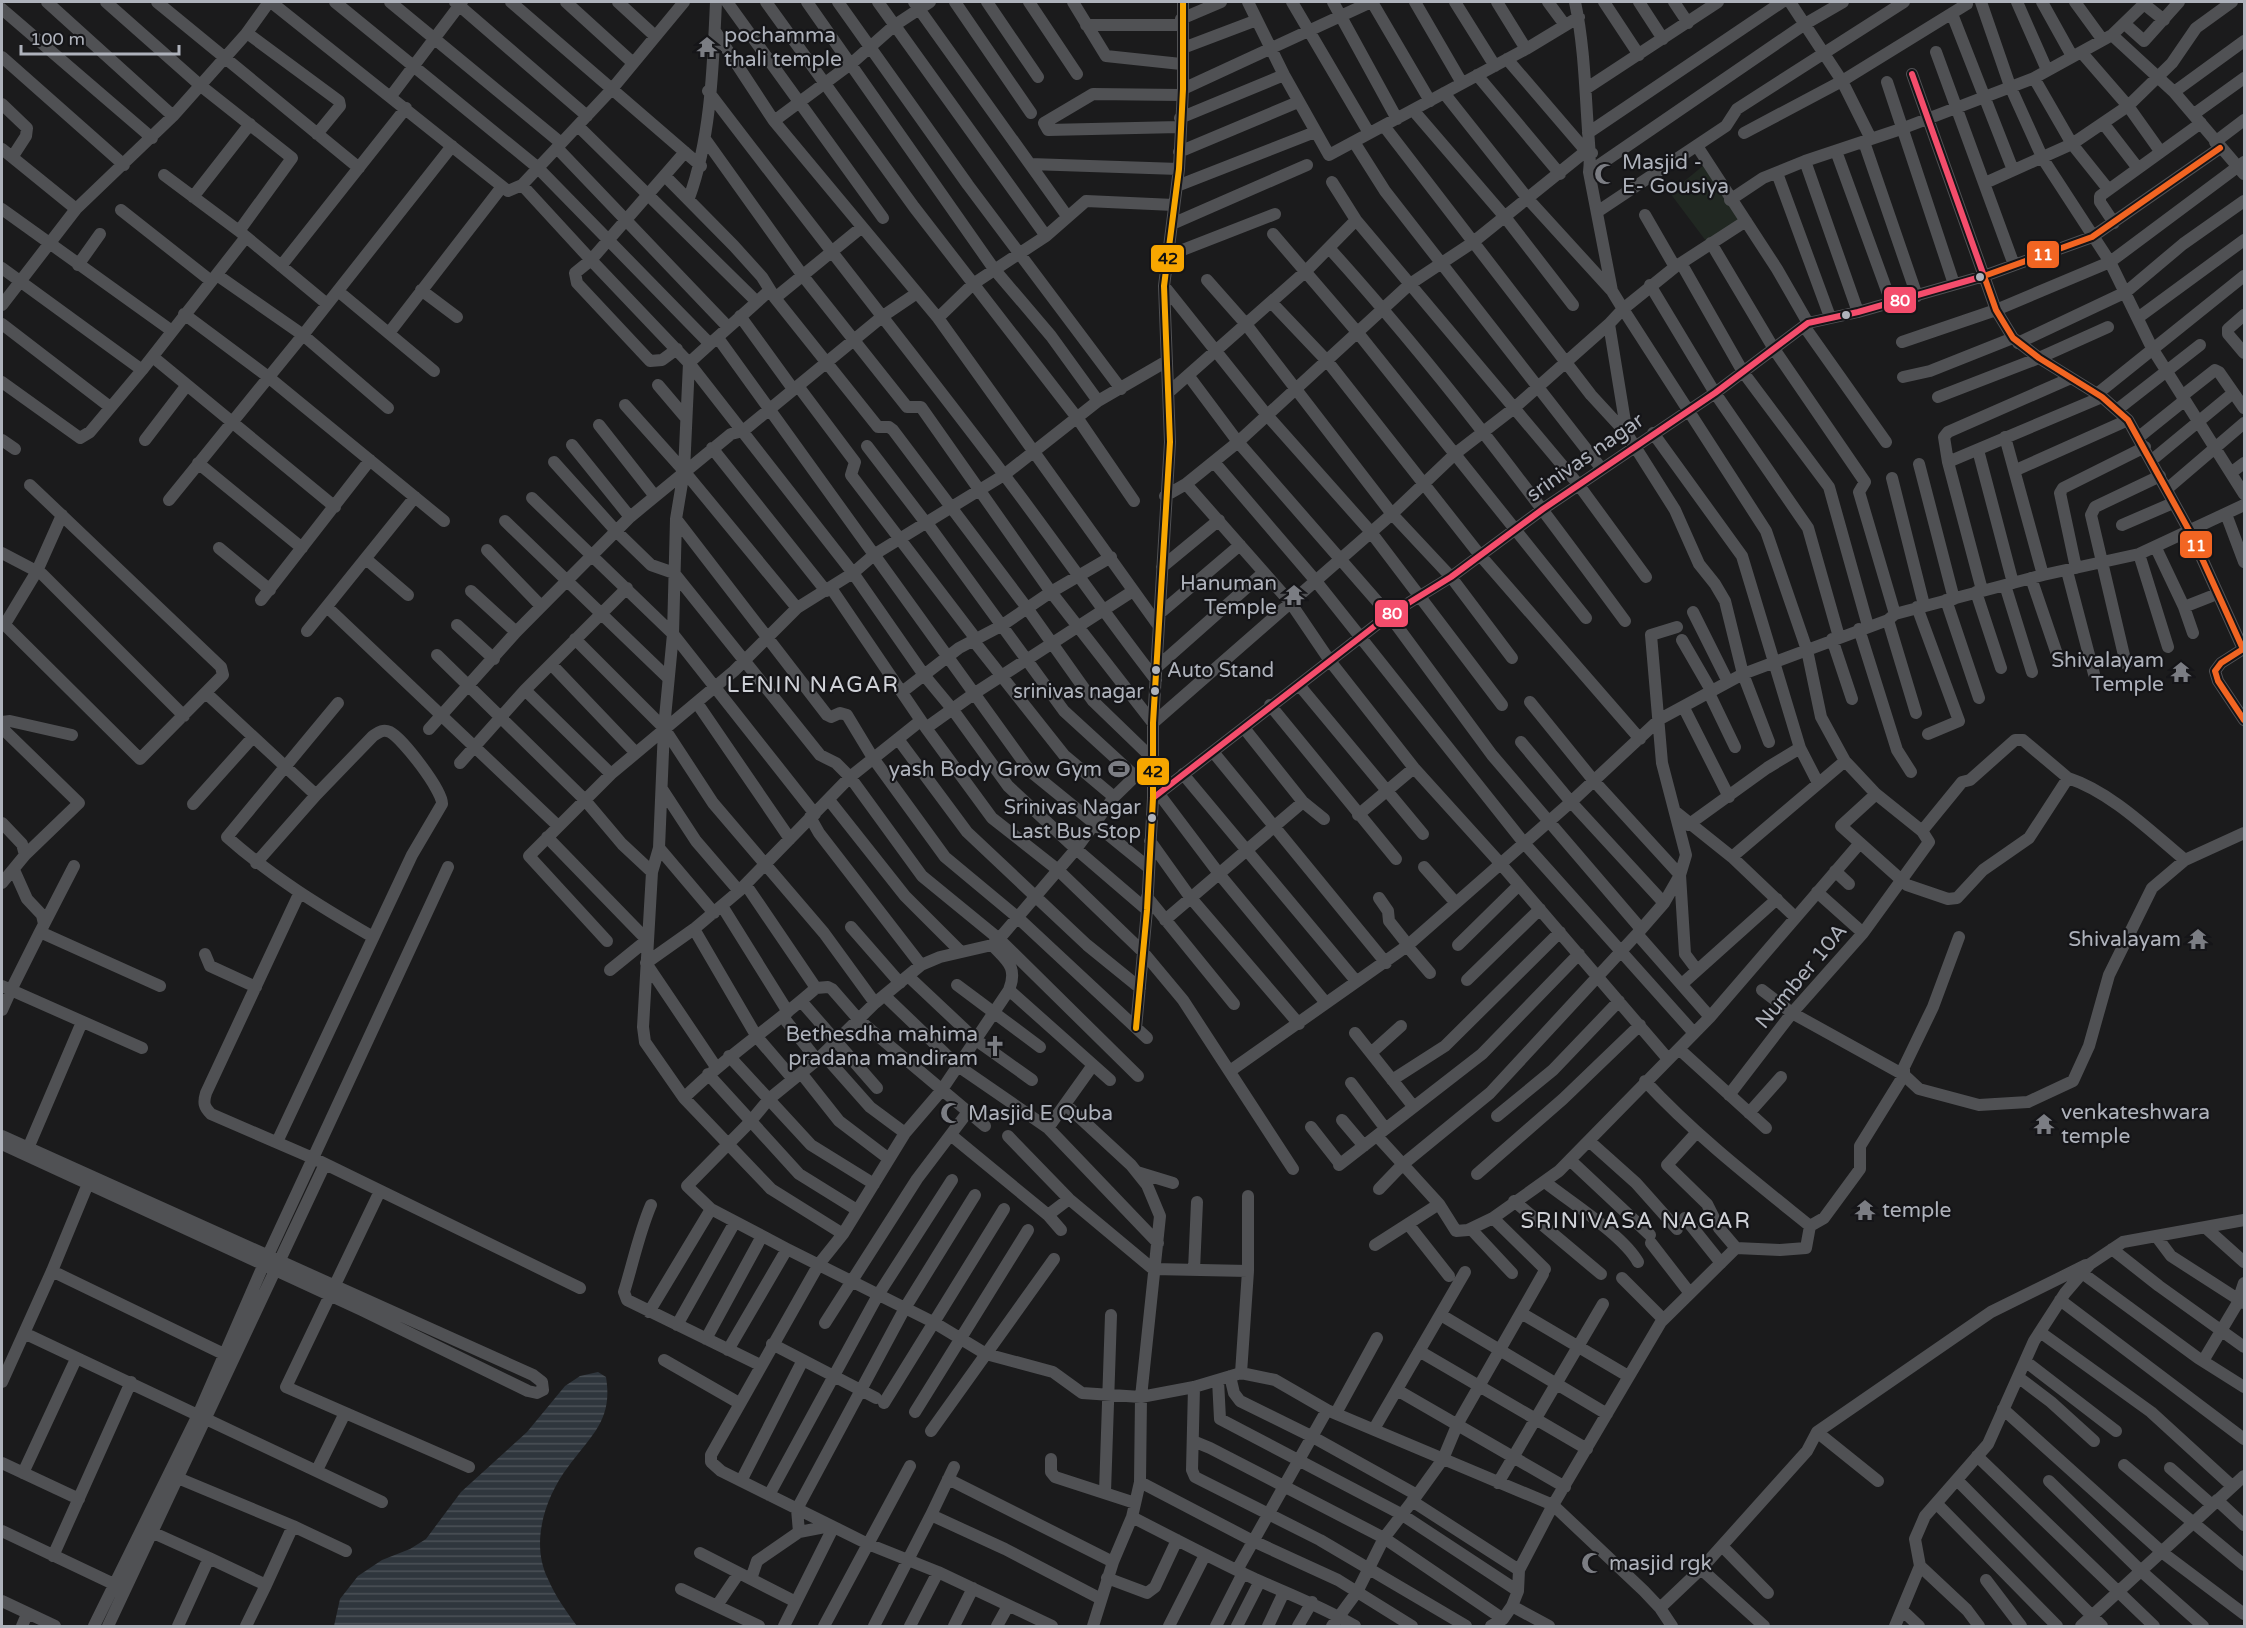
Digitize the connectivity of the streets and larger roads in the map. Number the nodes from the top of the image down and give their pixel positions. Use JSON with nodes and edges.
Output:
{"nodes":[{"id":1,"x":48,"y":2,"type":"edge"},
{"id":2,"x":106,"y":2,"type":"edge"},
{"id":3,"x":157,"y":2,"type":"edge"},
{"id":4,"x":270,"y":2,"type":"edge"},
{"id":5,"x":335,"y":2,"type":"edge"},
{"id":6,"x":390,"y":2,"type":"edge"},
{"id":7,"x":511,"y":2,"type":"edge"},
{"id":8,"x":566,"y":2,"type":"edge"},
{"id":9,"x":618,"y":2,"type":"edge"},
{"id":10,"x":716,"y":2,"type":"edge"},
{"id":11,"x":727,"y":2,"type":"edge"},
{"id":12,"x":766,"y":2,"type":"edge"},
{"id":13,"x":807,"y":2,"type":"edge"},
{"id":14,"x":838,"y":2,"type":"edge"},
{"id":15,"x":878,"y":2,"type":"edge"},
{"id":16,"x":930,"y":2,"type":"edge"},
{"id":17,"x":955,"y":2,"type":"edge"},
{"id":18,"x":987,"y":2,"type":"edge"},
{"id":19,"x":1029,"y":2,"type":"edge"},
{"id":20,"x":1076,"y":2,"type":"edge"},
{"id":21,"x":1183,"y":2,"type":"edge"},
{"id":22,"x":1221,"y":2,"type":"edge"},
{"id":23,"x":1248,"y":2,"type":"edge"},
{"id":24,"x":1292,"y":2,"type":"edge"},
{"id":25,"x":1333,"y":2,"type":"edge"},
{"id":26,"x":1372,"y":2,"type":"edge"},
{"id":27,"x":1415,"y":2,"type":"edge"},
{"id":28,"x":1455,"y":2,"type":"edge"},
{"id":29,"x":1497,"y":2,"type":"edge"},
{"id":30,"x":1548,"y":2,"type":"edge"},
{"id":31,"x":1575,"y":2,"type":"edge"},
{"id":32,"x":1604,"y":2,"type":"edge"},
{"id":33,"x":1639,"y":2,"type":"edge"},
{"id":34,"x":1674,"y":2,"type":"edge"},
{"id":35,"x":1782,"y":2,"type":"edge"},
{"id":36,"x":1790,"y":2,"type":"edge"},
{"id":37,"x":1843,"y":2,"type":"edge"},
{"id":38,"x":1904,"y":2,"type":"edge"},
{"id":39,"x":1981,"y":2,"type":"edge"},
{"id":40,"x":2017,"y":2,"type":"edge"},
{"id":41,"x":2042,"y":2,"type":"edge"},
{"id":42,"x":2075,"y":2,"type":"edge"},
{"id":43,"x":2179,"y":2,"type":"edge"},
{"id":44,"x":2232,"y":2,"type":"edge"},
{"id":45,"x":459,"y":3,"type":"edge"},
{"id":46,"x":679,"y":3,"type":"edge"},
{"id":47,"x":1713,"y":3,"type":"edge"},
{"id":48,"x":1967,"y":4,"type":"dead end"},
{"id":49,"x":917,"y":6,"type":"edge"},
{"id":50,"x":2,"y":9,"type":"edge"},
{"id":51,"x":1952,"y":14,"type":"junction"},
{"id":52,"x":1340,"y":16,"type":"junction"},
{"id":53,"x":1579,"y":17,"type":"junction"},
{"id":54,"x":1257,"y":20,"type":"junction"},
{"id":55,"x":2164,"y":20,"type":"junction"},
{"id":56,"x":1182,"y":22,"type":"junction"},
{"id":57,"x":1688,"y":23,"type":"junction"},
{"id":58,"x":1805,"y":24,"type":"junction"},
{"id":59,"x":2125,"y":24,"type":"junction"},
{"id":60,"x":895,"y":25,"type":"junction"},
{"id":61,"x":1086,"y":25,"type":"junction"},
{"id":62,"x":1565,"y":25,"type":"junction"},
{"id":63,"x":715,"y":31,"type":"junction"},
{"id":64,"x":1307,"y":31,"type":"junction"},
{"id":65,"x":247,"y":33,"type":"junction"},
{"id":66,"x":655,"y":36,"type":"junction"},
{"id":67,"x":2107,"y":37,"type":"junction"},
{"id":68,"x":436,"y":38,"type":"junction"},
{"id":69,"x":1664,"y":39,"type":"junction"},
{"id":70,"x":2244,"y":41,"type":"edge"},
{"id":71,"x":871,"y":45,"type":"junction"},
{"id":72,"x":1272,"y":47,"type":"junction"},
{"id":73,"x":1183,"y":48,"type":"junction"},
{"id":74,"x":1526,"y":49,"type":"junction"},
{"id":75,"x":1936,"y":52,"type":"dead end"},
{"id":76,"x":1823,"y":53,"type":"junction"},
{"id":77,"x":1639,"y":55,"type":"junction"},
{"id":78,"x":2077,"y":55,"type":"junction"},
{"id":79,"x":2,"y":57,"type":"edge"},
{"id":80,"x":225,"y":59,"type":"junction"},
{"id":81,"x":1507,"y":59,"type":"junction"},
{"id":82,"x":633,"y":63,"type":"junction"},
{"id":83,"x":852,"y":63,"type":"junction"},
{"id":84,"x":1181,"y":64,"type":"junction"},
{"id":85,"x":415,"y":65,"type":"junction"},
{"id":86,"x":1495,"y":66,"type":"junction"},
{"id":87,"x":2047,"y":70,"type":"junction"},
{"id":88,"x":1077,"y":74,"type":"dead end"},
{"id":89,"x":1912,"y":74,"type":"dead end"},
{"id":90,"x":1284,"y":75,"type":"junction"},
{"id":91,"x":1477,"y":75,"type":"junction"},
{"id":92,"x":1038,"y":77,"type":"dead end"},
{"id":93,"x":2034,"y":78,"type":"junction"},
{"id":94,"x":2244,"y":78,"type":"edge"},
{"id":95,"x":2158,"y":80,"type":"junction"},
{"id":96,"x":1842,"y":81,"type":"junction"},
{"id":97,"x":824,"y":82,"type":"junction"},
{"id":98,"x":1887,"y":82,"type":"dead end"},
{"id":99,"x":1462,"y":83,"type":"junction"},
{"id":100,"x":201,"y":86,"type":"junction"},
{"id":101,"x":2010,"y":86,"type":"junction"},
{"id":102,"x":1587,"y":88,"type":"junction"},
{"id":103,"x":612,"y":89,"type":"junction"},
{"id":104,"x":708,"y":91,"type":"junction"},
{"id":105,"x":1182,"y":92,"type":"junction"},
{"id":106,"x":2174,"y":92,"type":"junction"},
{"id":107,"x":1444,"y":93,"type":"junction"},
{"id":108,"x":392,"y":96,"type":"junction"},
{"id":109,"x":1984,"y":96,"type":"junction"},
{"id":110,"x":1430,"y":100,"type":"junction"},
{"id":111,"x":800,"y":101,"type":"junction"},
{"id":112,"x":1298,"y":102,"type":"junction"},
{"id":113,"x":2,"y":104,"type":"edge"},
{"id":114,"x":2128,"y":106,"type":"junction"},
{"id":115,"x":1957,"y":107,"type":"junction"},
{"id":116,"x":406,"y":108,"type":"junction"},
{"id":117,"x":1413,"y":110,"type":"junction"},
{"id":118,"x":1031,"y":113,"type":"dead end"},
{"id":119,"x":173,"y":116,"type":"junction"},
{"id":120,"x":587,"y":116,"type":"junction"},
{"id":121,"x":1929,"y":118,"type":"junction"},
{"id":122,"x":1397,"y":119,"type":"junction"},
{"id":123,"x":2197,"y":119,"type":"junction"},
{"id":124,"x":2244,"y":120,"type":"edge"},
{"id":125,"x":774,"y":121,"type":"junction"},
{"id":126,"x":1179,"y":123,"type":"junction"},
{"id":127,"x":2103,"y":123,"type":"junction"},
{"id":128,"x":250,"y":124,"type":"junction"},
{"id":129,"x":578,"y":126,"type":"junction"},
{"id":130,"x":1384,"y":126,"type":"junction"},
{"id":131,"x":1901,"y":129,"type":"junction"},
{"id":132,"x":1315,"y":132,"type":"junction"},
{"id":133,"x":1369,"y":133,"type":"junction"},
{"id":134,"x":1588,"y":133,"type":"junction"},
{"id":135,"x":1744,"y":133,"type":"dead end"},
{"id":136,"x":317,"y":134,"type":"junction"},
{"id":137,"x":152,"y":138,"type":"junction"},
{"id":138,"x":705,"y":140,"type":"junction"},
{"id":139,"x":1867,"y":141,"type":"junction"},
{"id":140,"x":1354,"y":142,"type":"junction"},
{"id":141,"x":2072,"y":144,"type":"junction"},
{"id":142,"x":2218,"y":145,"type":"junction"},
{"id":143,"x":452,"y":146,"type":"junction"},
{"id":144,"x":559,"y":146,"type":"junction"},
{"id":145,"x":1697,"y":146,"type":"junction"},
{"id":146,"x":2,"y":149,"type":"edge"},
{"id":147,"x":1836,"y":151,"type":"junction"},
{"id":148,"x":2160,"y":151,"type":"junction"},
{"id":149,"x":685,"y":152,"type":"junction"},
{"id":150,"x":1179,"y":152,"type":"junction"},
{"id":151,"x":1589,"y":152,"type":"junction"},
{"id":152,"x":13,"y":156,"type":"junction"},
{"id":153,"x":2043,"y":159,"type":"junction"},
{"id":154,"x":1805,"y":161,"type":"junction"},
{"id":155,"x":1030,"y":164,"type":"junction"},
{"id":156,"x":124,"y":165,"type":"junction"},
{"id":157,"x":1307,"y":165,"type":"dead end"},
{"id":158,"x":701,"y":166,"type":"junction"},
{"id":159,"x":537,"y":167,"type":"junction"},
{"id":160,"x":2137,"y":167,"type":"junction"},
{"id":161,"x":359,"y":168,"type":"junction"},
{"id":162,"x":2242,"y":168,"type":"edge"},
{"id":163,"x":1179,"y":169,"type":"junction"},
{"id":164,"x":2013,"y":170,"type":"junction"},
{"id":165,"x":1589,"y":172,"type":"junction"},
{"id":166,"x":1777,"y":173,"type":"junction"},
{"id":167,"x":1560,"y":174,"type":"junction"},
{"id":168,"x":164,"y":175,"type":"dead end"},
{"id":169,"x":666,"y":177,"type":"junction"},
{"id":170,"x":1332,"y":182,"type":"dead end"},
{"id":171,"x":1984,"y":183,"type":"junction"},
{"id":172,"x":522,"y":185,"type":"junction"},
{"id":173,"x":1176,"y":186,"type":"junction"},
{"id":174,"x":501,"y":188,"type":"junction"},
{"id":175,"x":2108,"y":189,"type":"junction"},
{"id":176,"x":646,"y":195,"type":"junction"},
{"id":177,"x":193,"y":197,"type":"junction"},
{"id":178,"x":689,"y":198,"type":"junction"},
{"id":179,"x":1528,"y":199,"type":"junction"},
{"id":180,"x":1730,"y":200,"type":"junction"},
{"id":181,"x":2244,"y":201,"type":"edge"},
{"id":182,"x":1174,"y":205,"type":"junction"},
{"id":183,"x":2,"y":209,"type":"edge"},
{"id":184,"x":76,"y":209,"type":"junction"},
{"id":185,"x":121,"y":210,"type":"dead end"},
{"id":186,"x":1597,"y":212,"type":"junction"},
{"id":187,"x":1275,"y":214,"type":"dead end"},
{"id":188,"x":1645,"y":215,"type":"dead end"},
{"id":189,"x":1067,"y":216,"type":"junction"},
{"id":190,"x":1505,"y":217,"type":"junction"},
{"id":191,"x":883,"y":218,"type":"dead end"},
{"id":192,"x":1356,"y":220,"type":"junction"},
{"id":193,"x":626,"y":221,"type":"junction"},
{"id":194,"x":1746,"y":221,"type":"junction"},
{"id":195,"x":2114,"y":223,"type":"junction"},
{"id":196,"x":1172,"y":224,"type":"junction"},
{"id":197,"x":862,"y":227,"type":"junction"},
{"id":198,"x":100,"y":234,"type":"dead end"},
{"id":199,"x":243,"y":234,"type":"junction"},
{"id":200,"x":1273,"y":234,"type":"dead end"},
{"id":201,"x":1046,"y":236,"type":"junction"},
{"id":202,"x":2092,"y":237,"type":"junction"},
{"id":203,"x":2244,"y":240,"type":"edge"},
{"id":204,"x":608,"y":241,"type":"junction"},
{"id":205,"x":1472,"y":243,"type":"junction"},
{"id":206,"x":1711,"y":243,"type":"junction"},
{"id":207,"x":47,"y":244,"type":"junction"},
{"id":208,"x":1329,"y":248,"type":"junction"},
{"id":209,"x":830,"y":253,"type":"junction"},
{"id":210,"x":1020,"y":253,"type":"junction"},
{"id":211,"x":1167,"y":256,"type":"junction"},
{"id":212,"x":591,"y":260,"type":"junction"},
{"id":213,"x":2110,"y":262,"type":"junction"},
{"id":214,"x":1442,"y":264,"type":"junction"},
{"id":215,"x":78,"y":265,"type":"junction"},
{"id":216,"x":1678,"y":265,"type":"junction"},
{"id":217,"x":281,"y":266,"type":"junction"},
{"id":218,"x":2014,"y":266,"type":"junction"},
{"id":219,"x":2,"y":268,"type":"edge"},
{"id":220,"x":994,"y":269,"type":"junction"},
{"id":221,"x":1305,"y":272,"type":"junction"},
{"id":222,"x":803,"y":276,"type":"junction"},
{"id":223,"x":1984,"y":276,"type":"junction"},
{"id":224,"x":2244,"y":276,"type":"edge"},
{"id":225,"x":214,"y":278,"type":"junction"},
{"id":226,"x":1207,"y":280,"type":"dead end"},
{"id":227,"x":20,"y":281,"type":"junction"},
{"id":228,"x":973,"y":284,"type":"junction"},
{"id":229,"x":1410,"y":284,"type":"junction"},
{"id":230,"x":1954,"y":284,"type":"junction"},
{"id":231,"x":1650,"y":285,"type":"junction"},
{"id":232,"x":1164,"y":286,"type":"junction"},
{"id":233,"x":421,"y":290,"type":"junction"},
{"id":234,"x":338,"y":291,"type":"junction"},
{"id":235,"x":1612,"y":291,"type":"junction"},
{"id":236,"x":2126,"y":292,"type":"junction"},
{"id":237,"x":917,"y":293,"type":"junction"},
{"id":238,"x":773,"y":294,"type":"junction"},
{"id":239,"x":1917,"y":296,"type":"junction"},
{"id":240,"x":757,"y":302,"type":"junction"},
{"id":241,"x":1271,"y":302,"type":"junction"},
{"id":242,"x":1891,"y":303,"type":"junction"},
{"id":243,"x":327,"y":304,"type":"junction"},
{"id":244,"x":2,"y":305,"type":"edge"},
{"id":245,"x":1573,"y":305,"type":"dead end"},
{"id":246,"x":1383,"y":308,"type":"junction"},
{"id":247,"x":1623,"y":309,"type":"junction"},
{"id":248,"x":1996,"y":310,"type":"junction"},
{"id":249,"x":1858,"y":312,"type":"junction"},
{"id":250,"x":184,"y":314,"type":"junction"},
{"id":251,"x":2244,"y":315,"type":"edge"},
{"id":252,"x":740,"y":316,"type":"junction"},
{"id":253,"x":884,"y":316,"type":"junction"},
{"id":254,"x":457,"y":317,"type":"dead end"},
{"id":255,"x":1830,"y":317,"type":"junction"},
{"id":256,"x":2139,"y":317,"type":"junction"},
{"id":257,"x":938,"y":318,"type":"junction"},
{"id":258,"x":1245,"y":323,"type":"junction"},
{"id":259,"x":2,"y":324,"type":"edge"},
{"id":260,"x":1609,"y":324,"type":"junction"},
{"id":261,"x":1806,"y":324,"type":"junction"},
{"id":262,"x":727,"y":326,"type":"junction"},
{"id":263,"x":2108,"y":327,"type":"dead end"},
{"id":264,"x":172,"y":331,"type":"junction"},
{"id":265,"x":389,"y":333,"type":"junction"},
{"id":266,"x":1358,"y":333,"type":"junction"},
{"id":267,"x":303,"y":335,"type":"junction"},
{"id":268,"x":856,"y":340,"type":"junction"},
{"id":269,"x":2016,"y":340,"type":"junction"},
{"id":270,"x":714,"y":341,"type":"junction"},
{"id":271,"x":1902,"y":342,"type":"dead end"},
{"id":272,"x":2200,"y":345,"type":"dead end"},
{"id":273,"x":2152,"y":348,"type":"junction"},
{"id":274,"x":677,"y":349,"type":"junction"},
{"id":275,"x":1774,"y":349,"type":"junction"},
{"id":276,"x":1215,"y":350,"type":"junction"},
{"id":277,"x":2244,"y":354,"type":"edge"},
{"id":278,"x":153,"y":357,"type":"junction"},
{"id":279,"x":2038,"y":358,"type":"junction"},
{"id":280,"x":1167,"y":361,"type":"junction"},
{"id":281,"x":828,"y":362,"type":"junction"},
{"id":282,"x":1328,"y":362,"type":"junction"},
{"id":283,"x":689,"y":363,"type":"junction"},
{"id":284,"x":1566,"y":363,"type":"junction"},
{"id":285,"x":142,"y":370,"type":"junction"},
{"id":286,"x":2169,"y":370,"type":"junction"},
{"id":287,"x":434,"y":371,"type":"dead end"},
{"id":288,"x":1743,"y":372,"type":"junction"},
{"id":289,"x":1188,"y":375,"type":"junction"},
{"id":290,"x":267,"y":376,"type":"junction"},
{"id":291,"x":1904,"y":377,"type":"dead end"},
{"id":292,"x":2071,"y":378,"type":"junction"},
{"id":293,"x":2,"y":382,"type":"edge"},
{"id":294,"x":187,"y":385,"type":"junction"},
{"id":295,"x":658,"y":385,"type":"dead end"},
{"id":296,"x":796,"y":387,"type":"junction"},
{"id":297,"x":1536,"y":388,"type":"junction"},
{"id":298,"x":1120,"y":389,"type":"junction"},
{"id":299,"x":1297,"y":390,"type":"junction"},
{"id":300,"x":1169,"y":392,"type":"junction"},
{"id":301,"x":1715,"y":393,"type":"junction"},
{"id":302,"x":2233,"y":393,"type":"junction"},
{"id":303,"x":2099,"y":396,"type":"junction"},
{"id":304,"x":1938,"y":397,"type":"dead end"},
{"id":305,"x":2183,"y":398,"type":"junction"},
{"id":306,"x":1098,"y":401,"type":"junction"},
{"id":307,"x":626,"y":405,"type":"dead end"},
{"id":308,"x":110,"y":407,"type":"junction"},
{"id":309,"x":388,"y":408,"type":"dead end"},
{"id":310,"x":2244,"y":408,"type":"edge"},
{"id":311,"x":772,"y":409,"type":"junction"},
{"id":312,"x":1513,"y":409,"type":"junction"},
{"id":313,"x":2118,"y":409,"type":"junction"},
{"id":314,"x":1686,"y":411,"type":"junction"},
{"id":315,"x":1266,"y":414,"type":"junction"},
{"id":316,"x":686,"y":418,"type":"junction"},
{"id":317,"x":1078,"y":419,"type":"junction"},
{"id":318,"x":2128,"y":420,"type":"junction"},
{"id":319,"x":232,"y":421,"type":"junction"},
{"id":320,"x":2198,"y":421,"type":"junction"},
{"id":321,"x":2244,"y":423,"type":"edge"},
{"id":322,"x":599,"y":425,"type":"dead end"},
{"id":323,"x":743,"y":431,"type":"junction"},
{"id":324,"x":1485,"y":433,"type":"junction"},
{"id":325,"x":1653,"y":433,"type":"junction"},
{"id":326,"x":1627,"y":434,"type":"junction"},
{"id":327,"x":2006,"y":437,"type":"junction"},
{"id":328,"x":2,"y":440,"type":"edge"},
{"id":329,"x":145,"y":440,"type":"dead end"},
{"id":330,"x":1238,"y":442,"type":"junction"},
{"id":331,"x":1886,"y":442,"type":"dead end"},
{"id":332,"x":2142,"y":442,"type":"junction"},
{"id":333,"x":572,"y":446,"type":"dead end"},
{"id":334,"x":867,"y":446,"type":"dead end"},
{"id":335,"x":1633,"y":446,"type":"junction"},
{"id":336,"x":2215,"y":447,"type":"junction"},
{"id":337,"x":712,"y":448,"type":"junction"},
{"id":338,"x":15,"y":449,"type":"dead end"},
{"id":339,"x":1978,"y":450,"type":"junction"},
{"id":340,"x":1036,"y":452,"type":"junction"},
{"id":341,"x":1456,"y":453,"type":"junction"},
{"id":342,"x":370,"y":460,"type":"junction"},
{"id":343,"x":2152,"y":460,"type":"junction"},
{"id":344,"x":554,"y":462,"type":"dead end"},
{"id":345,"x":1214,"y":462,"type":"junction"},
{"id":346,"x":1948,"y":462,"type":"junction"},
{"id":347,"x":198,"y":463,"type":"junction"},
{"id":348,"x":2244,"y":463,"type":"edge"},
{"id":349,"x":1919,"y":464,"type":"dead end"},
{"id":350,"x":1601,"y":468,"type":"junction"},
{"id":351,"x":2016,"y":470,"type":"junction"},
{"id":352,"x":684,"y":471,"type":"junction"},
{"id":353,"x":2232,"y":472,"type":"junction"},
{"id":354,"x":1004,"y":474,"type":"junction"},
{"id":355,"x":2160,"y":476,"type":"junction"},
{"id":356,"x":1892,"y":478,"type":"dead end"},
{"id":357,"x":1186,"y":484,"type":"junction"},
{"id":358,"x":1424,"y":484,"type":"junction"},
{"id":359,"x":1578,"y":484,"type":"junction"},
{"id":360,"x":30,"y":485,"type":"dead end"},
{"id":361,"x":2167,"y":489,"type":"junction"},
{"id":362,"x":982,"y":490,"type":"junction"},
{"id":363,"x":2244,"y":494,"type":"edge"},
{"id":364,"x":654,"y":495,"type":"junction"},
{"id":365,"x":1165,"y":496,"type":"junction"},
{"id":366,"x":415,"y":497,"type":"junction"},
{"id":367,"x":532,"y":498,"type":"dead end"},
{"id":368,"x":169,"y":500,"type":"dead end"},
{"id":369,"x":1134,"y":501,"type":"dead end"},
{"id":370,"x":2173,"y":503,"type":"junction"},
{"id":371,"x":2244,"y":505,"type":"edge"},
{"id":372,"x":335,"y":507,"type":"junction"},
{"id":373,"x":951,"y":508,"type":"junction"},
{"id":374,"x":1543,"y":509,"type":"junction"},
{"id":375,"x":1392,"y":513,"type":"junction"},
{"id":376,"x":2226,"y":514,"type":"junction"},
{"id":377,"x":62,"y":515,"type":"junction"},
{"id":378,"x":630,"y":517,"type":"junction"},
{"id":379,"x":676,"y":519,"type":"junction"},
{"id":380,"x":1219,"y":520,"type":"junction"},
{"id":381,"x":444,"y":521,"type":"dead end"},
{"id":382,"x":506,"y":521,"type":"dead end"},
{"id":383,"x":926,"y":523,"type":"junction"},
{"id":384,"x":2122,"y":525,"type":"dead end"},
{"id":385,"x":616,"y":531,"type":"junction"},
{"id":386,"x":1370,"y":531,"type":"junction"},
{"id":387,"x":1514,"y":531,"type":"junction"},
{"id":388,"x":2190,"y":532,"type":"junction"},
{"id":389,"x":901,"y":540,"type":"junction"},
{"id":390,"x":1240,"y":545,"type":"junction"},
{"id":391,"x":219,"y":548,"type":"dead end"},
{"id":392,"x":302,"y":548,"type":"junction"},
{"id":393,"x":2156,"y":548,"type":"junction"},
{"id":394,"x":487,"y":550,"type":"dead end"},
{"id":395,"x":2,"y":553,"type":"edge"},
{"id":396,"x":875,"y":554,"type":"junction"},
{"id":397,"x":1479,"y":554,"type":"junction"},
{"id":398,"x":2139,"y":554,"type":"junction"},
{"id":399,"x":593,"y":556,"type":"junction"},
{"id":400,"x":1111,"y":557,"type":"junction"},
{"id":401,"x":366,"y":559,"type":"junction"},
{"id":402,"x":1339,"y":560,"type":"junction"},
{"id":403,"x":2102,"y":562,"type":"junction"},
{"id":404,"x":2244,"y":562,"type":"edge"},
{"id":405,"x":1162,"y":567,"type":"junction"},
{"id":406,"x":2072,"y":569,"type":"junction"},
{"id":407,"x":36,"y":571,"type":"junction"},
{"id":408,"x":674,"y":573,"type":"junction"},
{"id":409,"x":853,"y":573,"type":"junction"},
{"id":410,"x":1263,"y":573,"type":"junction"},
{"id":411,"x":1077,"y":575,"type":"junction"},
{"id":412,"x":2037,"y":576,"type":"junction"},
{"id":413,"x":1646,"y":577,"type":"dead end"},
{"id":414,"x":1451,"y":578,"type":"junction"},
{"id":415,"x":1315,"y":580,"type":"junction"},
{"id":416,"x":566,"y":582,"type":"junction"},
{"id":417,"x":2009,"y":584,"type":"junction"},
{"id":418,"x":627,"y":588,"type":"junction"},
{"id":419,"x":829,"y":589,"type":"junction"},
{"id":420,"x":270,"y":590,"type":"junction"},
{"id":421,"x":471,"y":591,"type":"dead end"},
{"id":422,"x":1133,"y":591,"type":"junction"},
{"id":423,"x":1979,"y":591,"type":"junction"},
{"id":424,"x":1051,"y":592,"type":"junction"},
{"id":425,"x":2217,"y":594,"type":"junction"},
{"id":426,"x":408,"y":595,"type":"dead end"},
{"id":427,"x":1419,"y":598,"type":"junction"},
{"id":428,"x":261,"y":600,"type":"dead end"},
{"id":429,"x":1950,"y":600,"type":"junction"},
{"id":430,"x":1290,"y":602,"type":"junction"},
{"id":431,"x":541,"y":606,"type":"junction"},
{"id":432,"x":1921,"y":606,"type":"junction"},
{"id":433,"x":327,"y":607,"type":"junction"},
{"id":434,"x":797,"y":608,"type":"junction"},
{"id":435,"x":1027,"y":608,"type":"junction"},
{"id":436,"x":2184,"y":608,"type":"junction"},
{"id":437,"x":1103,"y":612,"type":"junction"},
{"id":438,"x":1693,"y":612,"type":"dead end"},
{"id":439,"x":600,"y":615,"type":"junction"},
{"id":440,"x":1389,"y":615,"type":"junction"},
{"id":441,"x":1892,"y":617,"type":"junction"},
{"id":442,"x":1586,"y":618,"type":"dead end"},
{"id":443,"x":1158,"y":619,"type":"junction"},
{"id":444,"x":1625,"y":621,"type":"dead end"},
{"id":445,"x":3,"y":623,"type":"edge"},
{"id":446,"x":457,"y":625,"type":"dead end"},
{"id":447,"x":1001,"y":626,"type":"junction"},
{"id":448,"x":1677,"y":627,"type":"dead end"},
{"id":449,"x":1863,"y":627,"type":"junction"},
{"id":450,"x":1078,"y":628,"type":"junction"},
{"id":451,"x":308,"y":631,"type":"dead end"},
{"id":452,"x":516,"y":632,"type":"junction"},
{"id":453,"x":2193,"y":633,"type":"dead end"},
{"id":454,"x":673,"y":634,"type":"junction"},
{"id":455,"x":1360,"y":637,"type":"junction"},
{"id":456,"x":1836,"y":638,"type":"junction"},
{"id":457,"x":575,"y":639,"type":"junction"},
{"id":458,"x":769,"y":639,"type":"junction"},
{"id":459,"x":974,"y":640,"type":"junction"},
{"id":460,"x":1682,"y":640,"type":"dead end"},
{"id":461,"x":1053,"y":644,"type":"junction"},
{"id":462,"x":2168,"y":647,"type":"dead end"},
{"id":463,"x":2244,"y":649,"type":"edge"},
{"id":464,"x":1807,"y":650,"type":"junction"},
{"id":465,"x":437,"y":655,"type":"dead end"},
{"id":466,"x":948,"y":657,"type":"junction"},
{"id":467,"x":1512,"y":658,"type":"dead end"},
{"id":468,"x":494,"y":659,"type":"junction"},
{"id":469,"x":743,"y":660,"type":"junction"},
{"id":470,"x":1026,"y":660,"type":"junction"},
{"id":471,"x":2059,"y":660,"type":"dead end"},
{"id":472,"x":1775,"y":661,"type":"junction"},
{"id":473,"x":1330,"y":662,"type":"junction"},
{"id":474,"x":551,"y":664,"type":"junction"},
{"id":475,"x":2126,"y":664,"type":"dead end"},
{"id":476,"x":1157,"y":667,"type":"junction"},
{"id":477,"x":2001,"y":668,"type":"dead end"},
{"id":478,"x":2032,"y":672,"type":"dead end"},
{"id":479,"x":1743,"y":674,"type":"junction"},
{"id":480,"x":2094,"y":674,"type":"dead end"},
{"id":481,"x":924,"y":675,"type":"junction"},
{"id":482,"x":1001,"y":677,"type":"junction"},
{"id":483,"x":668,"y":678,"type":"junction"},
{"id":484,"x":1156,"y":680,"type":"junction"},
{"id":485,"x":1728,"y":682,"type":"junction"},
{"id":486,"x":468,"y":683,"type":"junction"},
{"id":487,"x":1299,"y":685,"type":"junction"},
{"id":488,"x":715,"y":687,"type":"junction"},
{"id":489,"x":525,"y":690,"type":"junction"},
{"id":490,"x":902,"y":692,"type":"junction"},
{"id":491,"x":1710,"y":692,"type":"junction"},
{"id":492,"x":206,"y":693,"type":"junction"},
{"id":493,"x":975,"y":693,"type":"junction"},
{"id":494,"x":1979,"y":698,"type":"dead end"},
{"id":495,"x":1852,"y":699,"type":"dead end"},
{"id":496,"x":1530,"y":702,"type":"dead end"},
{"id":497,"x":338,"y":703,"type":"dead end"},
{"id":498,"x":697,"y":703,"type":"junction"},
{"id":499,"x":1270,"y":705,"type":"junction"},
{"id":500,"x":1502,"y":705,"type":"dead end"},
{"id":501,"x":1684,"y":708,"type":"junction"},
{"id":502,"x":953,"y":710,"type":"junction"},
{"id":503,"x":1916,"y":713,"type":"dead end"},
{"id":504,"x":441,"y":715,"type":"junction"},
{"id":505,"x":184,"y":716,"type":"junction"},
{"id":506,"x":500,"y":716,"type":"junction"},
{"id":507,"x":1660,"y":719,"type":"junction"},
{"id":508,"x":2244,"y":720,"type":"edge"},
{"id":509,"x":2,"y":722,"type":"edge"},
{"id":510,"x":1153,"y":723,"type":"junction"},
{"id":511,"x":922,"y":725,"type":"junction"},
{"id":512,"x":2,"y":728,"type":"edge"},
{"id":513,"x":664,"y":728,"type":"junction"},
{"id":514,"x":1244,"y":728,"type":"junction"},
{"id":515,"x":429,"y":729,"type":"dead end"},
{"id":516,"x":1929,"y":734,"type":"dead end"},
{"id":517,"x":72,"y":735,"type":"dead end"},
{"id":518,"x":253,"y":737,"type":"junction"},
{"id":519,"x":898,"y":739,"type":"junction"},
{"id":520,"x":1640,"y":739,"type":"junction"},
{"id":521,"x":1521,"y":742,"type":"dead end"},
{"id":522,"x":1769,"y":742,"type":"dead end"},
{"id":523,"x":474,"y":746,"type":"junction"},
{"id":524,"x":1735,"y":747,"type":"dead end"},
{"id":525,"x":1800,"y":748,"type":"junction"},
{"id":526,"x":635,"y":752,"type":"junction"},
{"id":527,"x":1214,"y":753,"type":"junction"},
{"id":528,"x":873,"y":758,"type":"junction"},
{"id":529,"x":1154,"y":759,"type":"junction"},
{"id":530,"x":1845,"y":761,"type":"junction"},
{"id":531,"x":460,"y":763,"type":"dead end"},
{"id":532,"x":285,"y":767,"type":"junction"},
{"id":533,"x":1414,"y":768,"type":"junction"},
{"id":534,"x":1911,"y":772,"type":"dead end"},
{"id":535,"x":611,"y":774,"type":"junction"},
{"id":536,"x":1184,"y":774,"type":"junction"},
{"id":537,"x":1135,"y":776,"type":"junction"},
{"id":538,"x":850,"y":777,"type":"junction"},
{"id":539,"x":2068,"y":778,"type":"junction"},
{"id":540,"x":1594,"y":781,"type":"junction"},
{"id":541,"x":1818,"y":783,"type":"junction"},
{"id":542,"x":662,"y":789,"type":"junction"},
{"id":543,"x":1386,"y":790,"type":"junction"},
{"id":544,"x":1876,"y":794,"type":"junction"},
{"id":545,"x":316,"y":795,"type":"junction"},
{"id":546,"x":1156,"y":796,"type":"junction"},
{"id":547,"x":1114,"y":797,"type":"junction"},
{"id":548,"x":1729,"y":797,"type":"junction"},
{"id":549,"x":584,"y":799,"type":"junction"},
{"id":550,"x":829,"y":800,"type":"junction"},
{"id":551,"x":1303,"y":802,"type":"junction"},
{"id":552,"x":1571,"y":802,"type":"junction"},
{"id":553,"x":193,"y":804,"type":"dead end"},
{"id":554,"x":1677,"y":813,"type":"junction"},
{"id":555,"x":813,"y":815,"type":"junction"},
{"id":556,"x":1358,"y":815,"type":"junction"},
{"id":557,"x":1324,"y":819,"type":"dead end"},
{"id":558,"x":1548,"y":821,"type":"junction"},
{"id":559,"x":2,"y":823,"type":"edge"},
{"id":560,"x":1095,"y":823,"type":"junction"},
{"id":561,"x":558,"y":825,"type":"junction"},
{"id":562,"x":1689,"y":825,"type":"junction"},
{"id":563,"x":1274,"y":828,"type":"junction"},
{"id":564,"x":1923,"y":831,"type":"junction"},
{"id":565,"x":2244,"y":833,"type":"edge"},
{"id":566,"x":1423,"y":834,"type":"dead end"},
{"id":567,"x":547,"y":837,"type":"junction"},
{"id":568,"x":789,"y":838,"type":"junction"},
{"id":569,"x":1150,"y":841,"type":"junction"},
{"id":570,"x":1524,"y":843,"type":"junction"},
{"id":571,"x":1860,"y":843,"type":"junction"},
{"id":572,"x":659,"y":848,"type":"junction"},
{"id":573,"x":1076,"y":849,"type":"junction"},
{"id":574,"x":1246,"y":851,"type":"junction"},
{"id":575,"x":25,"y":855,"type":"junction"},
{"id":576,"x":1732,"y":857,"type":"junction"},
{"id":577,"x":1396,"y":860,"type":"dead end"},
{"id":578,"x":2185,"y":860,"type":"junction"},
{"id":579,"x":256,"y":863,"type":"junction"},
{"id":580,"x":765,"y":863,"type":"junction"},
{"id":581,"x":1500,"y":863,"type":"junction"},
{"id":582,"x":74,"y":866,"type":"dead end"},
{"id":583,"x":448,"y":867,"type":"dead end"},
{"id":584,"x":1148,"y":867,"type":"junction"},
{"id":585,"x":1424,"y":867,"type":"dead end"},
{"id":586,"x":14,"y":870,"type":"junction"},
{"id":587,"x":1058,"y":870,"type":"junction"},
{"id":588,"x":1835,"y":871,"type":"junction"},
{"id":589,"x":652,"y":872,"type":"junction"},
{"id":590,"x":1220,"y":875,"type":"junction"},
{"id":591,"x":1680,"y":875,"type":"junction"},
{"id":592,"x":1901,"y":880,"type":"junction"},
{"id":593,"x":2,"y":883,"type":"edge"},
{"id":594,"x":1849,"y":884,"type":"dead end"},
{"id":595,"x":1519,"y":885,"type":"junction"},
{"id":596,"x":743,"y":888,"type":"junction"},
{"id":597,"x":1817,"y":892,"type":"junction"},
{"id":598,"x":299,"y":894,"type":"junction"},
{"id":599,"x":1036,"y":896,"type":"junction"},
{"id":600,"x":1191,"y":897,"type":"junction"},
{"id":601,"x":1378,"y":898,"type":"dead end"},
{"id":602,"x":1777,"y":899,"type":"junction"},
{"id":603,"x":1455,"y":902,"type":"junction"},
{"id":604,"x":1664,"y":903,"type":"junction"},
{"id":605,"x":1147,"y":904,"type":"junction"},
{"id":606,"x":1540,"y":909,"type":"junction"},
{"id":607,"x":718,"y":910,"type":"junction"},
{"id":608,"x":1017,"y":917,"type":"junction"},
{"id":609,"x":1795,"y":917,"type":"junction"},
{"id":610,"x":1166,"y":920,"type":"junction"},
{"id":611,"x":852,"y":927,"type":"dead end"},
{"id":612,"x":42,"y":928,"type":"junction"},
{"id":613,"x":694,"y":929,"type":"junction"},
{"id":614,"x":1639,"y":932,"type":"junction"},
{"id":615,"x":1560,"y":933,"type":"junction"},
{"id":616,"x":1863,"y":933,"type":"junction"},
{"id":617,"x":373,"y":937,"type":"junction"},
{"id":618,"x":1959,"y":937,"type":"dead end"},
{"id":619,"x":647,"y":940,"type":"junction"},
{"id":620,"x":607,"y":941,"type":"dead end"},
{"id":621,"x":996,"y":942,"type":"junction"},
{"id":622,"x":1407,"y":945,"type":"junction"},
{"id":623,"x":1458,"y":945,"type":"dead end"},
{"id":624,"x":961,"y":952,"type":"junction"},
{"id":625,"x":1143,"y":952,"type":"junction"},
{"id":626,"x":1620,"y":952,"type":"junction"},
{"id":627,"x":205,"y":954,"type":"dead end"},
{"id":628,"x":1579,"y":954,"type":"junction"},
{"id":629,"x":646,"y":963,"type":"junction"},
{"id":630,"x":1386,"y":963,"type":"junction"},
{"id":631,"x":921,"y":964,"type":"junction"},
{"id":632,"x":610,"y":970,"type":"dead end"},
{"id":633,"x":1697,"y":970,"type":"junction"},
{"id":634,"x":1430,"y":973,"type":"dead end"},
{"id":635,"x":1597,"y":975,"type":"junction"},
{"id":636,"x":904,"y":979,"type":"junction"},
{"id":637,"x":1467,"y":980,"type":"dead end"},
{"id":638,"x":1356,"y":981,"type":"junction"},
{"id":639,"x":1682,"y":984,"type":"junction"},
{"id":640,"x":160,"y":986,"type":"dead end"},
{"id":641,"x":957,"y":986,"type":"dead end"},
{"id":642,"x":256,"y":987,"type":"junction"},
{"id":643,"x":6,"y":988,"type":"edge"},
{"id":644,"x":816,"y":988,"type":"junction"},
{"id":645,"x":1140,"y":988,"type":"junction"},
{"id":646,"x":1009,"y":990,"type":"junction"},
{"id":647,"x":1762,"y":990,"type":"dead end"},
{"id":648,"x":880,"y":999,"type":"junction"},
{"id":649,"x":1619,"y":1000,"type":"junction"},
{"id":650,"x":801,"y":1001,"type":"junction"},
{"id":651,"x":1326,"y":1003,"type":"junction"},
{"id":652,"x":1234,"y":1004,"type":"dead end"},
{"id":653,"x":2,"y":1010,"type":"edge"},
{"id":654,"x":1792,"y":1013,"type":"junction"},
{"id":655,"x":994,"y":1014,"type":"junction"},
{"id":656,"x":785,"y":1015,"type":"junction"},
{"id":657,"x":1710,"y":1017,"type":"junction"},
{"id":658,"x":858,"y":1020,"type":"junction"},
{"id":659,"x":82,"y":1022,"type":"junction"},
{"id":660,"x":1299,"y":1024,"type":"junction"},
{"id":661,"x":1640,"y":1025,"type":"junction"},
{"id":662,"x":1401,"y":1026,"type":"dead end"},
{"id":663,"x":1136,"y":1028,"type":"junction"},
{"id":664,"x":1355,"y":1033,"type":"dead end"},
{"id":665,"x":1694,"y":1033,"type":"junction"},
{"id":666,"x":757,"y":1037,"type":"junction"},
{"id":667,"x":1147,"y":1038,"type":"dead end"},
{"id":668,"x":976,"y":1041,"type":"junction"},
{"id":669,"x":835,"y":1042,"type":"junction"},
{"id":670,"x":1040,"y":1047,"type":"dead end"},
{"id":671,"x":142,"y":1048,"type":"dead end"},
{"id":672,"x":1679,"y":1049,"type":"junction"},
{"id":673,"x":1371,"y":1053,"type":"junction"},
{"id":674,"x":729,"y":1056,"type":"junction"},
{"id":675,"x":820,"y":1057,"type":"junction"},
{"id":676,"x":1668,"y":1059,"type":"junction"},
{"id":677,"x":1092,"y":1065,"type":"junction"},
{"id":678,"x":958,"y":1066,"type":"junction"},
{"id":679,"x":712,"y":1071,"type":"junction"},
{"id":680,"x":1230,"y":1071,"type":"junction"},
{"id":681,"x":1904,"y":1075,"type":"junction"},
{"id":682,"x":797,"y":1076,"type":"junction"},
{"id":683,"x":1138,"y":1076,"type":"dead end"},
{"id":684,"x":1781,"y":1077,"type":"dead end"},
{"id":685,"x":1032,"y":1080,"type":"dead end"},
{"id":686,"x":1110,"y":1080,"type":"dead end"},
{"id":687,"x":1392,"y":1080,"type":"junction"},
{"id":688,"x":1645,"y":1081,"type":"junction"},
{"id":689,"x":1351,"y":1083,"type":"dead end"},
{"id":690,"x":877,"y":1088,"type":"dead end"},
{"id":691,"x":941,"y":1091,"type":"junction"},
{"id":692,"x":1729,"y":1095,"type":"junction"},
{"id":693,"x":684,"y":1098,"type":"junction"},
{"id":694,"x":769,"y":1098,"type":"junction"},
{"id":695,"x":1065,"y":1104,"type":"junction"},
{"id":696,"x":1413,"y":1106,"type":"junction"},
{"id":697,"x":967,"y":1113,"type":"junction"},
{"id":698,"x":1749,"y":1113,"type":"junction"},
{"id":699,"x":1497,"y":1116,"type":"dead end"},
{"id":700,"x":1342,"y":1120,"type":"dead end"},
{"id":701,"x":750,"y":1122,"type":"junction"},
{"id":702,"x":985,"y":1126,"type":"dead end"},
{"id":703,"x":1311,"y":1127,"type":"dead end"},
{"id":704,"x":1048,"y":1128,"type":"junction"},
{"id":705,"x":1766,"y":1128,"type":"dead end"},
{"id":706,"x":1381,"y":1132,"type":"junction"},
{"id":707,"x":1697,"y":1132,"type":"junction"},
{"id":708,"x":905,"y":1133,"type":"junction"},
{"id":709,"x":2,"y":1136,"type":"edge"},
{"id":710,"x":952,"y":1136,"type":"junction"},
{"id":711,"x":1008,"y":1136,"type":"dead end"},
{"id":712,"x":1589,"y":1140,"type":"junction"},
{"id":713,"x":277,"y":1142,"type":"junction"},
{"id":714,"x":729,"y":1143,"type":"junction"},
{"id":715,"x":2,"y":1144,"type":"edge"},
{"id":716,"x":1364,"y":1146,"type":"junction"},
{"id":717,"x":27,"y":1151,"type":"junction"},
{"id":718,"x":889,"y":1159,"type":"junction"},
{"id":719,"x":1570,"y":1160,"type":"junction"},
{"id":720,"x":320,"y":1162,"type":"junction"},
{"id":721,"x":1402,"y":1165,"type":"junction"},
{"id":722,"x":1293,"y":1169,"type":"dead end"},
{"id":723,"x":1137,"y":1172,"type":"junction"},
{"id":724,"x":1477,"y":1174,"type":"dead end"},
{"id":725,"x":90,"y":1180,"type":"junction"},
{"id":726,"x":952,"y":1180,"type":"dead end"},
{"id":727,"x":1545,"y":1182,"type":"junction"},
{"id":728,"x":1173,"y":1183,"type":"dead end"},
{"id":729,"x":874,"y":1184,"type":"junction"},
{"id":730,"x":1379,"y":1189,"type":"dead end"},
{"id":731,"x":380,"y":1191,"type":"junction"},
{"id":732,"x":975,"y":1195,"type":"dead end"},
{"id":733,"x":1248,"y":1196,"type":"dead end"},
{"id":734,"x":1070,"y":1199,"type":"junction"},
{"id":735,"x":1514,"y":1201,"type":"junction"},
{"id":736,"x":1197,"y":1202,"type":"dead end"},
{"id":737,"x":1439,"y":1204,"type":"junction"},
{"id":738,"x":651,"y":1205,"type":"dead end"},
{"id":739,"x":711,"y":1209,"type":"junction"},
{"id":740,"x":1004,"y":1209,"type":"dead end"},
{"id":741,"x":857,"y":1210,"type":"junction"},
{"id":742,"x":1048,"y":1215,"type":"junction"},
{"id":743,"x":1493,"y":1218,"type":"junction"},
{"id":744,"x":2244,"y":1220,"type":"edge"},
{"id":745,"x":735,"y":1222,"type":"junction"},
{"id":746,"x":1408,"y":1224,"type":"junction"},
{"id":747,"x":1810,"y":1226,"type":"junction"},
{"id":748,"x":2206,"y":1228,"type":"junction"},
{"id":749,"x":1471,"y":1229,"type":"junction"},
{"id":750,"x":1028,"y":1230,"type":"dead end"},
{"id":751,"x":1061,"y":1230,"type":"dead end"},
{"id":752,"x":843,"y":1234,"type":"junction"},
{"id":753,"x":762,"y":1236,"type":"junction"},
{"id":754,"x":2156,"y":1236,"type":"junction"},
{"id":755,"x":1158,"y":1243,"type":"junction"},
{"id":756,"x":1375,"y":1245,"type":"dead end"},
{"id":757,"x":1736,"y":1248,"type":"junction"},
{"id":758,"x":787,"y":1249,"type":"junction"},
{"id":759,"x":2112,"y":1249,"type":"junction"},
{"id":760,"x":1054,"y":1259,"type":"dead end"},
{"id":761,"x":266,"y":1260,"type":"junction"},
{"id":762,"x":1638,"y":1262,"type":"dead end"},
{"id":763,"x":2244,"y":1262,"type":"edge"},
{"id":764,"x":1721,"y":1263,"type":"junction"},
{"id":765,"x":819,"y":1264,"type":"junction"},
{"id":766,"x":278,"y":1266,"type":"junction"},
{"id":767,"x":2086,"y":1268,"type":"junction"},
{"id":768,"x":1154,"y":1269,"type":"junction"},
{"id":769,"x":1194,"y":1270,"type":"junction"},
{"id":770,"x":52,"y":1271,"type":"junction"},
{"id":771,"x":1248,"y":1271,"type":"junction"},
{"id":772,"x":1465,"y":1272,"type":"dead end"},
{"id":773,"x":1512,"y":1273,"type":"dead end"},
{"id":774,"x":1601,"y":1274,"type":"dead end"},
{"id":775,"x":1449,"y":1276,"type":"dead end"},
{"id":776,"x":1622,"y":1278,"type":"dead end"},
{"id":777,"x":850,"y":1281,"type":"junction"},
{"id":778,"x":2244,"y":1283,"type":"edge"},
{"id":779,"x":580,"y":1288,"type":"dead end"},
{"id":780,"x":333,"y":1290,"type":"junction"},
{"id":781,"x":1689,"y":1292,"type":"junction"},
{"id":782,"x":879,"y":1295,"type":"junction"},
{"id":783,"x":2061,"y":1300,"type":"junction"},
{"id":784,"x":2241,"y":1300,"type":"edge"},
{"id":785,"x":1603,"y":1304,"type":"dead end"},
{"id":786,"x":905,"y":1308,"type":"junction"},
{"id":787,"x":649,"y":1312,"type":"junction"},
{"id":788,"x":1521,"y":1312,"type":"junction"},
{"id":789,"x":1111,"y":1315,"type":"dead end"},
{"id":790,"x":1441,"y":1315,"type":"junction"},
{"id":791,"x":1663,"y":1319,"type":"junction"},
{"id":792,"x":933,"y":1322,"type":"junction"},
{"id":793,"x":825,"y":1323,"type":"dead end"},
{"id":794,"x":677,"y":1325,"type":"junction"},
{"id":795,"x":2221,"y":1331,"type":"junction"},
{"id":796,"x":2040,"y":1332,"type":"junction"},
{"id":797,"x":24,"y":1333,"type":"junction"},
{"id":798,"x":1377,"y":1338,"type":"dead end"},
{"id":799,"x":706,"y":1339,"type":"junction"},
{"id":800,"x":961,"y":1339,"type":"junction"},
{"id":801,"x":772,"y":1344,"type":"junction"},
{"id":802,"x":2244,"y":1347,"type":"edge"},
{"id":803,"x":1577,"y":1348,"type":"junction"},
{"id":804,"x":1499,"y":1349,"type":"junction"},
{"id":805,"x":728,"y":1350,"type":"junction"},
{"id":806,"x":1419,"y":1352,"type":"junction"},
{"id":807,"x":986,"y":1354,"type":"junction"},
{"id":808,"x":230,"y":1358,"type":"junction"},
{"id":809,"x":76,"y":1359,"type":"junction"},
{"id":810,"x":664,"y":1360,"type":"dead end"},
{"id":811,"x":803,"y":1360,"type":"junction"},
{"id":812,"x":2025,"y":1361,"type":"junction"},
{"id":813,"x":2203,"y":1361,"type":"junction"},
{"id":814,"x":760,"y":1365,"type":"junction"},
{"id":815,"x":1236,"y":1374,"type":"junction"},
{"id":816,"x":832,"y":1375,"type":"junction"},
{"id":817,"x":1628,"y":1376,"type":"junction"},
{"id":818,"x":2018,"y":1377,"type":"junction"},
{"id":819,"x":1218,"y":1380,"type":"junction"},
{"id":820,"x":2,"y":1382,"type":"edge"},
{"id":821,"x":131,"y":1382,"type":"junction"},
{"id":822,"x":1557,"y":1384,"type":"junction"},
{"id":823,"x":1194,"y":1386,"type":"junction"},
{"id":824,"x":1479,"y":1386,"type":"junction"},
{"id":825,"x":2244,"y":1387,"type":"edge"},
{"id":826,"x":860,"y":1390,"type":"junction"},
{"id":827,"x":1397,"y":1390,"type":"junction"},
{"id":828,"x":1108,"y":1396,"type":"junction"},
{"id":829,"x":1141,"y":1397,"type":"junction"},
{"id":830,"x":739,"y":1403,"type":"junction"},
{"id":831,"x":2003,"y":1409,"type":"junction"},
{"id":832,"x":1331,"y":1411,"type":"junction"},
{"id":833,"x":915,"y":1412,"type":"dead end"},
{"id":834,"x":345,"y":1413,"type":"junction"},
{"id":835,"x":1607,"y":1414,"type":"junction"},
{"id":836,"x":204,"y":1416,"type":"junction"},
{"id":837,"x":1536,"y":1419,"type":"junction"},
{"id":838,"x":1456,"y":1426,"type":"junction"},
{"id":839,"x":1374,"y":1429,"type":"junction"},
{"id":840,"x":932,"y":1431,"type":"dead end"},
{"id":841,"x":2116,"y":1431,"type":"dead end"},
{"id":842,"x":1817,"y":1432,"type":"junction"},
{"id":843,"x":1311,"y":1436,"type":"junction"},
{"id":844,"x":2244,"y":1439,"type":"edge"},
{"id":845,"x":2094,"y":1441,"type":"dead end"},
{"id":846,"x":1192,"y":1442,"type":"junction"},
{"id":847,"x":1587,"y":1449,"type":"junction"},
{"id":848,"x":1977,"y":1456,"type":"junction"},
{"id":849,"x":1051,"y":1459,"type":"dead end"},
{"id":850,"x":1443,"y":1459,"type":"junction"},
{"id":851,"x":1513,"y":1459,"type":"junction"},
{"id":852,"x":1298,"y":1462,"type":"junction"},
{"id":853,"x":2,"y":1463,"type":"edge"},
{"id":854,"x":2124,"y":1465,"type":"dead end"},
{"id":855,"x":910,"y":1466,"type":"dead end"},
{"id":856,"x":469,"y":1467,"type":"dead end"},
{"id":857,"x":954,"y":1467,"type":"dead end"},
{"id":858,"x":2170,"y":1468,"type":"dead end"},
{"id":859,"x":317,"y":1470,"type":"junction"},
{"id":860,"x":23,"y":1473,"type":"junction"},
{"id":861,"x":174,"y":1476,"type":"junction"},
{"id":862,"x":2244,"y":1476,"type":"edge"},
{"id":863,"x":948,"y":1479,"type":"junction"},
{"id":864,"x":1957,"y":1480,"type":"junction"},
{"id":865,"x":741,"y":1481,"type":"junction"},
{"id":866,"x":1878,"y":1481,"type":"dead end"},
{"id":867,"x":2049,"y":1481,"type":"dead end"},
{"id":868,"x":1140,"y":1482,"type":"junction"},
{"id":869,"x":1498,"y":1483,"type":"junction"},
{"id":870,"x":1284,"y":1486,"type":"junction"},
{"id":871,"x":2232,"y":1486,"type":"junction"},
{"id":872,"x":1565,"y":1487,"type":"junction"},
{"id":873,"x":1105,"y":1492,"type":"junction"},
{"id":874,"x":769,"y":1495,"type":"junction"},
{"id":875,"x":1414,"y":1498,"type":"junction"},
{"id":876,"x":79,"y":1499,"type":"junction"},
{"id":877,"x":382,"y":1502,"type":"dead end"},
{"id":878,"x":1135,"y":1503,"type":"junction"},
{"id":879,"x":2215,"y":1503,"type":"junction"},
{"id":880,"x":1937,"y":1504,"type":"junction"},
{"id":881,"x":1553,"y":1505,"type":"junction"},
{"id":882,"x":797,"y":1509,"type":"junction"},
{"id":883,"x":1401,"y":1514,"type":"junction"},
{"id":884,"x":931,"y":1515,"type":"junction"},
{"id":885,"x":1267,"y":1515,"type":"junction"},
{"id":886,"x":1132,"y":1517,"type":"junction"},
{"id":887,"x":2193,"y":1524,"type":"junction"},
{"id":888,"x":2244,"y":1525,"type":"edge"},
{"id":889,"x":293,"y":1526,"type":"junction"},
{"id":890,"x":832,"y":1527,"type":"junction"},
{"id":891,"x":148,"y":1530,"type":"junction"},
{"id":892,"x":2,"y":1531,"type":"edge"},
{"id":893,"x":799,"y":1532,"type":"junction"},
{"id":894,"x":1384,"y":1538,"type":"junction"},
{"id":895,"x":1177,"y":1540,"type":"junction"},
{"id":896,"x":1253,"y":1541,"type":"junction"},
{"id":897,"x":868,"y":1544,"type":"junction"},
{"id":898,"x":1722,"y":1546,"type":"junction"},
{"id":899,"x":346,"y":1551,"type":"dead end"},
{"id":900,"x":700,"y":1553,"type":"dead end"},
{"id":901,"x":2163,"y":1553,"type":"junction"},
{"id":902,"x":1205,"y":1555,"type":"junction"},
{"id":903,"x":53,"y":1556,"type":"junction"},
{"id":904,"x":210,"y":1558,"type":"junction"},
{"id":905,"x":908,"y":1562,"type":"junction"},
{"id":906,"x":1113,"y":1562,"type":"junction"},
{"id":907,"x":2244,"y":1565,"type":"edge"},
{"id":908,"x":1920,"y":1566,"type":"junction"},
{"id":909,"x":1369,"y":1568,"type":"junction"},
{"id":910,"x":1701,"y":1569,"type":"junction"},
{"id":911,"x":1519,"y":1570,"type":"junction"},
{"id":912,"x":2141,"y":1571,"type":"junction"},
{"id":913,"x":938,"y":1572,"type":"junction"},
{"id":914,"x":1240,"y":1572,"type":"junction"},
{"id":915,"x":739,"y":1573,"type":"junction"},
{"id":916,"x":1107,"y":1578,"type":"junction"},
{"id":917,"x":751,"y":1579,"type":"junction"},
{"id":918,"x":1986,"y":1580,"type":"dead end"},
{"id":919,"x":1260,"y":1581,"type":"junction"},
{"id":920,"x":266,"y":1585,"type":"junction"},
{"id":921,"x":120,"y":1587,"type":"junction"},
{"id":922,"x":681,"y":1588,"type":"dead end"},
{"id":923,"x":974,"y":1588,"type":"junction"},
{"id":924,"x":1518,"y":1591,"type":"junction"},
{"id":925,"x":2119,"y":1591,"type":"junction"},
{"id":926,"x":1284,"y":1592,"type":"junction"},
{"id":927,"x":1357,"y":1592,"type":"junction"},
{"id":928,"x":1768,"y":1593,"type":"dead end"},
{"id":929,"x":1101,"y":1599,"type":"junction"},
{"id":930,"x":2,"y":1601,"type":"edge"},
{"id":931,"x":796,"y":1602,"type":"junction"},
{"id":932,"x":1312,"y":1602,"type":"junction"},
{"id":933,"x":718,"y":1604,"type":"junction"},
{"id":934,"x":1008,"y":1606,"type":"junction"},
{"id":935,"x":1512,"y":1606,"type":"junction"},
{"id":936,"x":1660,"y":1608,"type":"junction"},
{"id":937,"x":1902,"y":1610,"type":"junction"},
{"id":938,"x":27,"y":1614,"type":"junction"},
{"id":939,"x":2244,"y":1614,"type":"edge"},
{"id":940,"x":2092,"y":1616,"type":"junction"},
{"id":941,"x":1503,"y":1619,"type":"junction"},
{"id":942,"x":1335,"y":1622,"type":"edge"},
{"id":943,"x":1046,"y":1625,"type":"edge"},
{"id":944,"x":22,"y":1626,"type":"edge"},
{"id":945,"x":55,"y":1626,"type":"edge"},
{"id":946,"x":94,"y":1626,"type":"edge"},
{"id":947,"x":108,"y":1626,"type":"edge"},
{"id":948,"x":178,"y":1626,"type":"edge"},
{"id":949,"x":246,"y":1626,"type":"edge"},
{"id":950,"x":759,"y":1626,"type":"edge"},
{"id":951,"x":784,"y":1626,"type":"edge"},
{"id":952,"x":824,"y":1626,"type":"edge"},
{"id":953,"x":874,"y":1626,"type":"edge"},
{"id":954,"x":910,"y":1626,"type":"edge"},
{"id":955,"x":954,"y":1626,"type":"edge"},
{"id":956,"x":997,"y":1626,"type":"edge"},
{"id":957,"x":1092,"y":1626,"type":"edge"},
{"id":958,"x":1169,"y":1626,"type":"edge"},
{"id":959,"x":1216,"y":1626,"type":"edge"},
{"id":960,"x":1237,"y":1626,"type":"edge"},
{"id":961,"x":1268,"y":1626,"type":"edge"},
{"id":962,"x":1299,"y":1626,"type":"edge"},
{"id":963,"x":1355,"y":1626,"type":"edge"},
{"id":964,"x":1412,"y":1626,"type":"edge"},
{"id":965,"x":1466,"y":1626,"type":"edge"},
{"id":966,"x":1491,"y":1626,"type":"edge"},
{"id":967,"x":1549,"y":1626,"type":"edge"},
{"id":968,"x":1672,"y":1626,"type":"edge"},
{"id":969,"x":1764,"y":1626,"type":"edge"},
{"id":970,"x":1895,"y":1626,"type":"edge"},
{"id":971,"x":1919,"y":1626,"type":"edge"},
{"id":972,"x":1979,"y":1626,"type":"edge"},
{"id":973,"x":2021,"y":1626,"type":"edge"},
{"id":974,"x":2057,"y":1626,"type":"edge"},
{"id":975,"x":2081,"y":1626,"type":"edge"},
{"id":976,"x":2102,"y":1626,"type":"edge"},
{"id":977,"x":2154,"y":1626,"type":"edge"},
{"id":978,"x":2203,"y":1626,"type":"edge"}],
"edges":[{"from":1,"to":119,"type":"street"},
{"from":2,"to":100,"type":"street"},
{"from":3,"to":80,"type":"street"},
{"from":4,"to":65,"type":"street"},
{"from":4,"to":108,"type":"street"},
{"from":5,"to":85,"type":"street"},
{"from":6,"to":68,"type":"street"},
{"from":7,"to":103,"type":"street"},
{"from":8,"to":82,"type":"street"},
{"from":9,"to":66,"type":"street"},
{"from":10,"to":63,"type":"street"},
{"from":11,"to":111,"type":"street"},
{"from":12,"to":97,"type":"street"},
{"from":13,"to":83,"type":"street"},
{"from":14,"to":71,"type":"street"},
{"from":15,"to":60,"type":"street"},
{"from":16,"to":49,"type":"street"},
{"from":17,"to":118,"type":"street"},
{"from":18,"to":92,"type":"street"},
{"from":19,"to":88,"type":"street"},
{"from":20,"to":61,"type":"street"},
{"from":21,"to":56,"type":"street"},
{"from":22,"to":56,"type":"street"},
{"from":23,"to":54,"type":"street"},
{"from":24,"to":64,"type":"street"},
{"from":25,"to":52,"type":"street"},
{"from":26,"to":52,"type":"street"},
{"from":26,"to":110,"type":"street"},
{"from":27,"to":99,"type":"street"},
{"from":28,"to":86,"type":"street"},
{"from":29,"to":74,"type":"street"},
{"from":30,"to":62,"type":"street"},
{"from":31,"to":53,"type":"street"},
{"from":32,"to":77,"type":"street"},
{"from":33,"to":69,"type":"street"},
{"from":34,"to":57,"type":"street"},
{"from":35,"to":134,"type":"street"},
{"from":36,"to":58,"type":"street"},
{"from":37,"to":58,"type":"street"},
{"from":38,"to":76,"type":"street"},
{"from":39,"to":101,"type":"street"},
{"from":40,"to":87,"type":"street"},
{"from":41,"to":78,"type":"street"},
{"from":42,"to":67,"type":"street"},
{"from":43,"to":55,"type":"street"},
{"from":44,"to":95,"type":"street"},
{"from":45,"to":68,"type":"street"},
{"from":45,"to":120,"type":"street"},
{"from":46,"to":66,"type":"street"},
{"from":47,"to":57,"type":"street"},
{"from":48,"to":51,"type":"street"},
{"from":49,"to":60,"type":"street"},
{"from":49,"to":155,"type":"street"},
{"from":50,"to":137,"type":"street"},
{"from":51,"to":96,"type":"street"},
{"from":51,"to":109,"type":"street"},
{"from":52,"to":64,"type":"street"},
{"from":52,"to":122,"type":"street"},
{"from":53,"to":62,"type":"street"},
{"from":53,"to":102,"type":"street"},
{"from":54,"to":72,"type":"street"},
{"from":54,"to":73,"type":"street"},
{"from":55,"to":59,"type":"street"},
{"from":55,"to":59,"type":"street"},
{"from":56,"to":61,"type":"street"},
{"from":56,"to":73,"type":"street"},
{"from":57,"to":69,"type":"street"},
{"from":58,"to":76,"type":"street"},
{"from":58,"to":165,"type":"street"},
{"from":59,"to":67,"type":"street"},
{"from":60,"to":71,"type":"street"},
{"from":60,"to":201,"type":"street"},
{"from":61,"to":84,"type":"street"},
{"from":62,"to":74,"type":"street"},
{"from":63,"to":104,"type":"street"},
{"from":63,"to":125,"type":"street"},
{"from":64,"to":72,"type":"street"},
{"from":64,"to":133,"type":"street"},
{"from":65,"to":80,"type":"street"},
{"from":65,"to":136,"type":"street"},
{"from":66,"to":82,"type":"street"},
{"from":67,"to":78,"type":"street"},
{"from":67,"to":95,"type":"street"},
{"from":68,"to":85,"type":"street"},
{"from":68,"to":144,"type":"street"},
{"from":69,"to":77,"type":"street"},
{"from":70,"to":106,"type":"street"},
{"from":71,"to":83,"type":"street"},
{"from":71,"to":210,"type":"street"},
{"from":72,"to":90,"type":"street"},
{"from":72,"to":105,"type":"street"},
{"from":73,"to":84,"type":"street"},
{"from":74,"to":81,"type":"street"},
{"from":75,"to":115,"type":"street"},
{"from":76,"to":96,"type":"street"},
{"from":76,"to":145,"type":"street"},
{"from":77,"to":102,"type":"street"},
{"from":78,"to":87,"type":"street"},
{"from":78,"to":114,"type":"street"},
{"from":79,"to":156,"type":"street"},
{"from":80,"to":100,"type":"street"},
{"from":80,"to":136,"type":"street"},
{"from":81,"to":86,"type":"street"},
{"from":81,"to":151,"type":"street"},
{"from":82,"to":103,"type":"street"},
{"from":83,"to":97,"type":"street"},
{"from":83,"to":220,"type":"street"},
{"from":84,"to":105,"type":"street"},
{"from":85,"to":108,"type":"street"},
{"from":85,"to":159,"type":"street"},
{"from":86,"to":91,"type":"street"},
{"from":87,"to":93,"type":"street"},
{"from":89,"to":121,"type":"street"},
{"from":90,"to":112,"type":"street"},
{"from":90,"to":126,"type":"street"},
{"from":91,"to":99,"type":"street"},
{"from":91,"to":167,"type":"street"},
{"from":93,"to":101,"type":"street"},
{"from":93,"to":141,"type":"street"},
{"from":94,"to":123,"type":"street"},
{"from":95,"to":106,"type":"street"},
{"from":95,"to":114,"type":"street"},
{"from":96,"to":135,"type":"street"},
{"from":96,"to":139,"type":"street"},
{"from":97,"to":111,"type":"street"},
{"from":97,"to":228,"type":"street"},
{"from":98,"to":131,"type":"street"},
{"from":99,"to":107,"type":"street"},
{"from":100,"to":119,"type":"street"},
{"from":100,"to":128,"type":"street"},
{"from":101,"to":109,"type":"street"},
{"from":101,"to":153,"type":"street"},
{"from":102,"to":134,"type":"street"},
{"from":103,"to":120,"type":"street"},
{"from":103,"to":149,"type":"street"},
{"from":104,"to":138,"type":"street"},
{"from":104,"to":209,"type":"street"},
{"from":105,"to":126,"type":"street"},
{"from":105,"to":126,"type":"street"},
{"from":106,"to":123,"type":"street"},
{"from":107,"to":110,"type":"street"},
{"from":107,"to":179,"type":"street"},
{"from":108,"to":116,"type":"street"},
{"from":109,"to":115,"type":"street"},
{"from":109,"to":164,"type":"street"},
{"from":110,"to":117,"type":"street"},
{"from":111,"to":125,"type":"street"},
{"from":111,"to":191,"type":"street"},
{"from":112,"to":132,"type":"street"},
{"from":112,"to":150,"type":"street"},
{"from":113,"to":152,"type":"street"},
{"from":114,"to":127,"type":"street"},
{"from":114,"to":148,"type":"street"},
{"from":115,"to":121,"type":"street"},
{"from":115,"to":171,"type":"street"},
{"from":116,"to":143,"type":"street"},
{"from":116,"to":161,"type":"street"},
{"from":117,"to":122,"type":"street"},
{"from":117,"to":190,"type":"street"},
{"from":119,"to":137,"type":"street"},
{"from":120,"to":129,"type":"street"},
{"from":121,"to":131,"type":"street"},
{"from":121,"to":223,"type":"street"},
{"from":122,"to":130,"type":"street"},
{"from":123,"to":142,"type":"street"},
{"from":123,"to":148,"type":"street"},
{"from":124,"to":142,"type":"street","name":"srinivas nagar"},
{"from":125,"to":197,"type":"street"},
{"from":126,"to":150,"type":"street"},
{"from":127,"to":141,"type":"street"},
{"from":127,"to":160,"type":"street"},
{"from":128,"to":177,"type":"street"},
{"from":128,"to":199,"type":"street"},
{"from":129,"to":144,"type":"street"},
{"from":129,"to":176,"type":"street"},
{"from":130,"to":133,"type":"street"},
{"from":130,"to":205,"type":"street"},
{"from":131,"to":139,"type":"street"},
{"from":131,"to":230,"type":"street"},
{"from":132,"to":140,"type":"street"},
{"from":132,"to":173,"type":"street"},
{"from":133,"to":140,"type":"street"},
{"from":134,"to":151,"type":"street"},
{"from":136,"to":161,"type":"street"},
{"from":137,"to":156,"type":"street"},
{"from":138,"to":158,"type":"street"},
{"from":138,"to":222,"type":"street"},
{"from":139,"to":147,"type":"street"},
{"from":139,"to":239,"type":"street"},
{"from":140,"to":214,"type":"street"},
{"from":141,"to":153,"type":"street"},
{"from":141,"to":175,"type":"street"},
{"from":142,"to":162,"type":"street"},
{"from":142,"to":195,"type":"street","name":"srinivas nagar"},
{"from":143,"to":174,"type":"street"},
{"from":143,"to":234,"type":"street"},
{"from":144,"to":159,"type":"street"},
{"from":144,"to":193,"type":"street"},
{"from":145,"to":180,"type":"street"},
{"from":145,"to":186,"type":"street"},
{"from":146,"to":152,"type":"street"},
{"from":147,"to":154,"type":"street"},
{"from":147,"to":242,"type":"street"},
{"from":148,"to":160,"type":"street"},
{"from":149,"to":158,"type":"street"},
{"from":149,"to":169,"type":"street"},
{"from":150,"to":163,"type":"street"},
{"from":151,"to":165,"type":"street"},
{"from":151,"to":167,"type":"street"},
{"from":152,"to":184,"type":"street"},
{"from":153,"to":164,"type":"street"},
{"from":153,"to":202,"type":"street"},
{"from":154,"to":166,"type":"street"},
{"from":154,"to":249,"type":"street"},
{"from":155,"to":163,"type":"street"},
{"from":155,"to":189,"type":"street"},
{"from":156,"to":184,"type":"street"},
{"from":157,"to":196,"type":"street"},
{"from":158,"to":178,"type":"street"},
{"from":159,"to":172,"type":"street"},
{"from":159,"to":204,"type":"street"},
{"from":160,"to":175,"type":"street"},
{"from":161,"to":217,"type":"street"},
{"from":162,"to":213,"type":"street"},
{"from":163,"to":173,"type":"street"},
{"from":164,"to":171,"type":"street"},
{"from":165,"to":186,"type":"street"},
{"from":166,"to":180,"type":"street"},
{"from":166,"to":255,"type":"street"},
{"from":167,"to":179,"type":"street"},
{"from":168,"to":177,"type":"street"},
{"from":169,"to":176,"type":"street"},
{"from":169,"to":178,"type":"street"},
{"from":170,"to":192,"type":"street"},
{"from":171,"to":218,"type":"street"},
{"from":172,"to":174,"type":"street"},
{"from":172,"to":212,"type":"street"},
{"from":173,"to":182,"type":"street"},
{"from":174,"to":233,"type":"street"},
{"from":175,"to":195,"type":"street"},
{"from":176,"to":193,"type":"street"},
{"from":176,"to":240,"type":"street"},
{"from":177,"to":199,"type":"street"},
{"from":178,"to":238,"type":"street"},
{"from":179,"to":190,"type":"street"},
{"from":179,"to":235,"type":"street"},
{"from":180,"to":194,"type":"street"},
{"from":181,"to":236,"type":"street"},
{"from":182,"to":189,"type":"street"},
{"from":182,"to":196,"type":"street"},
{"from":183,"to":207,"type":"street"},
{"from":184,"to":207,"type":"street"},
{"from":185,"to":225,"type":"street"},
{"from":186,"to":235,"type":"street"},
{"from":187,"to":211,"type":"street"},
{"from":188,"to":216,"type":"street"},
{"from":189,"to":201,"type":"street"},
{"from":190,"to":205,"type":"street"},
{"from":190,"to":245,"type":"street"},
{"from":192,"to":208,"type":"street"},
{"from":192,"to":229,"type":"street"},
{"from":193,"to":204,"type":"street"},
{"from":193,"to":262,"type":"street"},
{"from":194,"to":206,"type":"street"},
{"from":194,"to":261,"type":"street"},
{"from":195,"to":202,"type":"street","name":"srinivas nagar"},
{"from":196,"to":211,"type":"street"},
{"from":197,"to":209,"type":"street"},
{"from":197,"to":237,"type":"street"},
{"from":198,"to":215,"type":"street"},
{"from":199,"to":217,"type":"street"},
{"from":199,"to":225,"type":"street"},
{"from":200,"to":221,"type":"street"},
{"from":201,"to":210,"type":"street"},
{"from":202,"to":213,"type":"street"},
{"from":202,"to":218,"type":"street","name":"srinivas nagar"},
{"from":203,"to":256,"type":"street"},
{"from":204,"to":212,"type":"street"},
{"from":204,"to":270,"type":"street"},
{"from":205,"to":214,"type":"street"},
{"from":205,"to":284,"type":"street"},
{"from":206,"to":216,"type":"street"},
{"from":206,"to":275,"type":"street"},
{"from":207,"to":215,"type":"street"},
{"from":207,"to":227,"type":"street"},
{"from":208,"to":221,"type":"street"},
{"from":208,"to":246,"type":"street"},
{"from":209,"to":222,"type":"street"},
{"from":209,"to":253,"type":"street"},
{"from":210,"to":220,"type":"street"},
{"from":210,"to":298,"type":"street"},
{"from":211,"to":232,"type":"street"},
{"from":212,"to":274,"type":"street"},
{"from":212,"to":274,"type":"street"},
{"from":213,"to":236,"type":"street"},
{"from":213,"to":248,"type":"street"},
{"from":214,"to":229,"type":"street"},
{"from":214,"to":297,"type":"street"},
{"from":215,"to":264,"type":"street"},
{"from":216,"to":231,"type":"street"},
{"from":216,"to":288,"type":"street"},
{"from":217,"to":243,"type":"street"},
{"from":218,"to":223,"type":"street","name":"srinivas nagar"},
{"from":219,"to":227,"type":"street"},
{"from":220,"to":228,"type":"street"},
{"from":220,"to":306,"type":"street"},
{"from":221,"to":241,"type":"street"},
{"from":221,"to":266,"type":"street"},
{"from":222,"to":238,"type":"street"},
{"from":222,"to":268,"type":"street"},
{"from":223,"to":230,"type":"street","name":"srinivas nagar"},
{"from":223,"to":248,"type":"street"},
{"from":224,"to":273,"type":"street"},
{"from":225,"to":250,"type":"street"},
{"from":225,"to":267,"type":"street"},
{"from":226,"to":258,"type":"street"},
{"from":227,"to":244,"type":"street"},
{"from":227,"to":285,"type":"street"},
{"from":228,"to":257,"type":"street"},
{"from":228,"to":317,"type":"street"},
{"from":229,"to":246,"type":"street"},
{"from":229,"to":312,"type":"street"},
{"from":230,"to":239,"type":"street","name":"srinivas nagar"},
{"from":231,"to":247,"type":"street"},
{"from":231,"to":301,"type":"street"},
{"from":232,"to":276,"type":"street"},
{"from":232,"to":280,"type":"street"},
{"from":233,"to":254,"type":"street"},
{"from":233,"to":265,"type":"street"},
{"from":234,"to":243,"type":"street"},
{"from":234,"to":265,"type":"street"},
{"from":235,"to":247,"type":"street"},
{"from":236,"to":256,"type":"street"},
{"from":236,"to":269,"type":"street"},
{"from":237,"to":253,"type":"street"},
{"from":237,"to":257,"type":"street"},
{"from":238,"to":240,"type":"street"},
{"from":238,"to":281,"type":"street"},
{"from":239,"to":242,"type":"street","name":"srinivas nagar"},
{"from":240,"to":252,"type":"street"},
{"from":241,"to":258,"type":"street"},
{"from":241,"to":282,"type":"street"},
{"from":242,"to":249,"type":"street","name":"srinivas nagar"},
{"from":243,"to":267,"type":"street"},
{"from":246,"to":266,"type":"street"},
{"from":246,"to":324,"type":"street"},
{"from":247,"to":260,"type":"street"},
{"from":247,"to":314,"type":"street"},
{"from":248,"to":269,"type":"street"},
{"from":248,"to":271,"type":"street"},
{"from":249,"to":255,"type":"street","name":"srinivas nagar"},
{"from":250,"to":264,"type":"street"},
{"from":250,"to":290,"type":"street"},
{"from":251,"to":277,"type":"street"},
{"from":252,"to":262,"type":"street"},
{"from":252,"to":296,"type":"street"},
{"from":253,"to":268,"type":"street"},
{"from":253,"to":354,"type":"street"},
{"from":255,"to":261,"type":"street","name":"srinivas nagar"},
{"from":256,"to":273,"type":"street"},
{"from":257,"to":340,"type":"street"},
{"from":258,"to":276,"type":"street"},
{"from":258,"to":299,"type":"street"},
{"from":259,"to":308,"type":"street"},
{"from":260,"to":284,"type":"street"},
{"from":260,"to":326,"type":"street"},
{"from":261,"to":275,"type":"street","name":"srinivas nagar"},
{"from":261,"to":331,"type":"street"},
{"from":262,"to":270,"type":"street"},
{"from":263,"to":279,"type":"street"},
{"from":264,"to":278,"type":"street"},
{"from":265,"to":287,"type":"street"},
{"from":266,"to":282,"type":"street"},
{"from":266,"to":341,"type":"street"},
{"from":267,"to":290,"type":"street"},
{"from":267,"to":309,"type":"street"},
{"from":268,"to":281,"type":"street"},
{"from":268,"to":362,"type":"street"},
{"from":269,"to":279,"type":"street"},
{"from":269,"to":291,"type":"street"},
{"from":270,"to":283,"type":"street"},
{"from":270,"to":311,"type":"street"},
{"from":272,"to":286,"type":"street"},
{"from":273,"to":286,"type":"street"},
{"from":273,"to":303,"type":"street"},
{"from":274,"to":283,"type":"street"},
{"from":275,"to":288,"type":"street","name":"srinivas nagar"},
{"from":275,"to":441,"type":"street"},
{"from":276,"to":289,"type":"street"},
{"from":276,"to":315,"type":"street"},
{"from":278,"to":285,"type":"street"},
{"from":278,"to":294,"type":"street"},
{"from":279,"to":292,"type":"street"},
{"from":279,"to":304,"type":"street"},
{"from":280,"to":298,"type":"street"},
{"from":280,"to":300,"type":"street"},
{"from":281,"to":296,"type":"street"},
{"from":281,"to":373,"type":"street"},
{"from":282,"to":299,"type":"street"},
{"from":282,"to":358,"type":"street"},
{"from":283,"to":316,"type":"street"},
{"from":283,"to":323,"type":"street"},
{"from":284,"to":297,"type":"street"},
{"from":284,"to":326,"type":"street"},
{"from":285,"to":308,"type":"street"},
{"from":286,"to":305,"type":"street"},
{"from":286,"to":313,"type":"street"},
{"from":288,"to":301,"type":"street","name":"srinivas nagar"},
{"from":288,"to":449,"type":"street"},
{"from":289,"to":300,"type":"street"},
{"from":289,"to":330,"type":"street"},
{"from":290,"to":319,"type":"street"},
{"from":290,"to":342,"type":"street"},
{"from":292,"to":303,"type":"street"},
{"from":292,"to":346,"type":"street"},
{"from":293,"to":308,"type":"street"},
{"from":294,"to":319,"type":"street"},
{"from":294,"to":329,"type":"street"},
{"from":295,"to":316,"type":"street"},
{"from":296,"to":311,"type":"street"},
{"from":296,"to":389,"type":"street"},
{"from":297,"to":312,"type":"street"},
{"from":297,"to":350,"type":"street"},
{"from":298,"to":306,"type":"street"},
{"from":299,"to":315,"type":"street"},
{"from":299,"to":375,"type":"street"},
{"from":300,"to":365,"type":"street"},
{"from":301,"to":314,"type":"street","name":"srinivas nagar"},
{"from":301,"to":456,"type":"street"},
{"from":302,"to":305,"type":"street"},
{"from":302,"to":310,"type":"street"},
{"from":302,"to":320,"type":"street"},
{"from":303,"to":313,"type":"street"},
{"from":303,"to":327,"type":"street"},
{"from":305,"to":320,"type":"street"},
{"from":305,"to":332,"type":"street"},
{"from":306,"to":317,"type":"street"},
{"from":307,"to":352,"type":"street"},
{"from":311,"to":323,"type":"street"},
{"from":311,"to":396,"type":"street"},
{"from":312,"to":324,"type":"street"},
{"from":312,"to":359,"type":"street"},
{"from":313,"to":318,"type":"street"},
{"from":314,"to":325,"type":"street","name":"srinivas nagar"},
{"from":314,"to":464,"type":"street"},
{"from":315,"to":330,"type":"street"},
{"from":315,"to":386,"type":"street"},
{"from":316,"to":352,"type":"street"},
{"from":317,"to":340,"type":"street"},
{"from":317,"to":369,"type":"street"},
{"from":318,"to":332,"type":"street"},
{"from":318,"to":351,"type":"street"},
{"from":319,"to":347,"type":"street"},
{"from":319,"to":372,"type":"street"},
{"from":320,"to":336,"type":"street"},
{"from":320,"to":343,"type":"street"},
{"from":321,"to":336,"type":"street"},
{"from":322,"to":364,"type":"street"},
{"from":323,"to":337,"type":"street"},
{"from":323,"to":409,"type":"street"},
{"from":324,"to":341,"type":"street"},
{"from":324,"to":374,"type":"street"},
{"from":325,"to":335,"type":"street","name":"srinivas nagar"},
{"from":325,"to":472,"type":"street"},
{"from":326,"to":335,"type":"street"},
{"from":327,"to":339,"type":"street"},
{"from":327,"to":351,"type":"street"},
{"from":328,"to":338,"type":"street"},
{"from":330,"to":345,"type":"street"},
{"from":330,"to":402,"type":"street"},
{"from":332,"to":343,"type":"street"},
{"from":332,"to":406,"type":"street"},
{"from":333,"to":378,"type":"street"},
{"from":334,"to":383,"type":"street"},
{"from":335,"to":350,"type":"street","name":"srinivas nagar"},
{"from":335,"to":479,"type":"street"},
{"from":336,"to":353,"type":"street"},
{"from":336,"to":361,"type":"street"},
{"from":337,"to":352,"type":"street"},
{"from":337,"to":419,"type":"street"},
{"from":339,"to":346,"type":"street"},
{"from":339,"to":417,"type":"street"},
{"from":340,"to":354,"type":"street"},
{"from":340,"to":400,"type":"street"},
{"from":341,"to":358,"type":"street"},
{"from":341,"to":387,"type":"street"},
{"from":342,"to":366,"type":"street"},
{"from":342,"to":372,"type":"street"},
{"from":343,"to":355,"type":"street"},
{"from":344,"to":385,"type":"street"},
{"from":345,"to":357,"type":"street"},
{"from":345,"to":415,"type":"street"},
{"from":346,"to":423,"type":"street"},
{"from":347,"to":368,"type":"street"},
{"from":347,"to":392,"type":"street"},
{"from":348,"to":353,"type":"street"},
{"from":349,"to":429,"type":"street"},
{"from":350,"to":359,"type":"street","name":"srinivas nagar"},
{"from":351,"to":412,"type":"street"},
{"from":352,"to":364,"type":"street"},
{"from":352,"to":379,"type":"street"},
{"from":352,"to":434,"type":"street"},
{"from":353,"to":363,"type":"street"},
{"from":354,"to":362,"type":"street"},
{"from":354,"to":411,"type":"street"},
{"from":355,"to":361,"type":"street"},
{"from":355,"to":403,"type":"street"},
{"from":356,"to":432,"type":"street"},
{"from":357,"to":365,"type":"street"},
{"from":357,"to":380,"type":"street"},
{"from":358,"to":375,"type":"street"},
{"from":358,"to":397,"type":"street"},
{"from":359,"to":374,"type":"street","name":"srinivas nagar"},
{"from":359,"to":413,"type":"street"},
{"from":360,"to":377,"type":"street"},
{"from":361,"to":370,"type":"street"},
{"from":362,"to":373,"type":"street"},
{"from":362,"to":424,"type":"street"},
{"from":364,"to":378,"type":"street"},
{"from":365,"to":405,"type":"street"},
{"from":366,"to":381,"type":"street"},
{"from":366,"to":401,"type":"street"},
{"from":367,"to":399,"type":"street"},
{"from":370,"to":384,"type":"street"},
{"from":370,"to":388,"type":"street"},
{"from":371,"to":376,"type":"street"},
{"from":372,"to":392,"type":"street"},
{"from":373,"to":383,"type":"street"},
{"from":373,"to":435,"type":"street"},
{"from":374,"to":387,"type":"street","name":"srinivas nagar"},
{"from":374,"to":444,"type":"street"},
{"from":375,"to":386,"type":"street"},
{"from":375,"to":414,"type":"street"},
{"from":376,"to":388,"type":"street"},
{"from":376,"to":404,"type":"street"},
{"from":377,"to":407,"type":"street"},
{"from":377,"to":492,"type":"street"},
{"from":378,"to":385,"type":"street"},
{"from":379,"to":408,"type":"street"},
{"from":379,"to":458,"type":"street"},
{"from":380,"to":390,"type":"street"},
{"from":380,"to":405,"type":"street"},
{"from":382,"to":416,"type":"street"},
{"from":383,"to":389,"type":"street"},
{"from":383,"to":447,"type":"street"},
{"from":385,"to":399,"type":"street"},
{"from":385,"to":408,"type":"street"},
{"from":386,"to":402,"type":"street"},
{"from":386,"to":427,"type":"street"},
{"from":387,"to":397,"type":"street","name":"srinivas nagar"},
{"from":387,"to":442,"type":"street"},
{"from":388,"to":393,"type":"street"},
{"from":388,"to":425,"type":"street"},
{"from":389,"to":396,"type":"street"},
{"from":389,"to":459,"type":"street"},
{"from":390,"to":410,"type":"street"},
{"from":390,"to":443,"type":"street"},
{"from":391,"to":420,"type":"street"},
{"from":392,"to":420,"type":"street"},
{"from":393,"to":398,"type":"street"},
{"from":393,"to":436,"type":"street"},
{"from":394,"to":431,"type":"street"},
{"from":395,"to":407,"type":"street"},
{"from":396,"to":409,"type":"street"},
{"from":396,"to":466,"type":"street"},
{"from":397,"to":414,"type":"street","name":"srinivas nagar"},
{"from":397,"to":520,"type":"street"},
{"from":398,"to":403,"type":"street"},
{"from":398,"to":462,"type":"street"},
{"from":399,"to":416,"type":"street"},
{"from":399,"to":418,"type":"street"},
{"from":400,"to":411,"type":"street"},
{"from":400,"to":422,"type":"street"},
{"from":401,"to":426,"type":"street"},
{"from":401,"to":433,"type":"street"},
{"from":402,"to":415,"type":"street"},
{"from":402,"to":440,"type":"street"},
{"from":403,"to":406,"type":"street"},
{"from":403,"to":475,"type":"street"},
{"from":405,"to":443,"type":"street"},
{"from":406,"to":412,"type":"street"},
{"from":406,"to":480,"type":"street"},
{"from":407,"to":445,"type":"street"},
{"from":407,"to":505,"type":"street"},
{"from":408,"to":454,"type":"street"},
{"from":408,"to":469,"type":"street"},
{"from":409,"to":419,"type":"street"},
{"from":409,"to":481,"type":"street"},
{"from":410,"to":430,"type":"street"},
{"from":410,"to":476,"type":"street"},
{"from":411,"to":424,"type":"street"},
{"from":411,"to":437,"type":"street"},
{"from":412,"to":417,"type":"street"},
{"from":412,"to":471,"type":"street"},
{"from":414,"to":427,"type":"street","name":"srinivas nagar"},
{"from":414,"to":467,"type":"street"},
{"from":415,"to":430,"type":"street"},
{"from":415,"to":455,"type":"street"},
{"from":416,"to":431,"type":"street"},
{"from":416,"to":439,"type":"street"},
{"from":417,"to":423,"type":"street"},
{"from":417,"to":478,"type":"street"},
{"from":418,"to":439,"type":"street"},
{"from":418,"to":454,"type":"street"},
{"from":419,"to":434,"type":"street"},
{"from":419,"to":490,"type":"street"},
{"from":420,"to":428,"type":"street"},
{"from":421,"to":452,"type":"street"},
{"from":422,"to":437,"type":"street"},
{"from":422,"to":443,"type":"street"},
{"from":423,"to":429,"type":"street"},
{"from":423,"to":477,"type":"street"},
{"from":424,"to":435,"type":"street"},
{"from":424,"to":450,"type":"street"},
{"from":425,"to":436,"type":"street"},
{"from":425,"to":463,"type":"street"},
{"from":427,"to":440,"type":"street","name":"srinivas nagar"},
{"from":427,"to":500,"type":"street"},
{"from":429,"to":432,"type":"street"},
{"from":429,"to":494,"type":"street"},
{"from":430,"to":473,"type":"street"},
{"from":430,"to":510,"type":"street"},
{"from":431,"to":452,"type":"street"},
{"from":432,"to":441,"type":"street"},
{"from":432,"to":516,"type":"street"},
{"from":433,"to":451,"type":"street"},
{"from":433,"to":504,"type":"street"},
{"from":434,"to":458,"type":"street"},
{"from":435,"to":447,"type":"street"},
{"from":435,"to":461,"type":"street"},
{"from":436,"to":453,"type":"street"},
{"from":437,"to":450,"type":"street"},
{"from":437,"to":484,"type":"street"},
{"from":438,"to":485,"type":"street"},
{"from":439,"to":457,"type":"street"},
{"from":439,"to":483,"type":"street"},
{"from":440,"to":455,"type":"street","name":"srinivas nagar"},
{"from":440,"to":558,"type":"street"},
{"from":441,"to":449,"type":"street"},
{"from":441,"to":503,"type":"street"},
{"from":443,"to":476,"type":"street"},
{"from":445,"to":505,"type":"street"},
{"from":446,"to":468,"type":"street"},
{"from":447,"to":459,"type":"street"},
{"from":447,"to":470,"type":"street"},
{"from":448,"to":507,"type":"street"},
{"from":449,"to":456,"type":"street"},
{"from":449,"to":534,"type":"street"},
{"from":450,"to":461,"type":"street"},
{"from":450,"to":510,"type":"street"},
{"from":452,"to":468,"type":"street"},
{"from":454,"to":483,"type":"street"},
{"from":454,"to":488,"type":"street"},
{"from":455,"to":473,"type":"street","name":"srinivas nagar"},
{"from":455,"to":570,"type":"street"},
{"from":456,"to":464,"type":"street"},
{"from":456,"to":495,"type":"street"},
{"from":457,"to":474,"type":"street"},
{"from":457,"to":513,"type":"street"},
{"from":458,"to":469,"type":"street"},
{"from":458,"to":528,"type":"street"},
{"from":459,"to":466,"type":"street"},
{"from":459,"to":482,"type":"street"},
{"from":460,"to":491,"type":"street"},
{"from":461,"to":470,"type":"street"},
{"from":461,"to":529,"type":"street"},
{"from":463,"to":508,"type":"street"},
{"from":464,"to":472,"type":"street"},
{"from":464,"to":530,"type":"street"},
{"from":465,"to":486,"type":"street"},
{"from":466,"to":481,"type":"street"},
{"from":466,"to":493,"type":"street"},
{"from":468,"to":486,"type":"street"},
{"from":469,"to":488,"type":"street"},
{"from":469,"to":538,"type":"street"},
{"from":470,"to":482,"type":"street"},
{"from":470,"to":537,"type":"street"},
{"from":472,"to":479,"type":"street"},
{"from":472,"to":525,"type":"street"},
{"from":473,"to":487,"type":"street","name":"srinivas nagar"},
{"from":473,"to":533,"type":"street"},
{"from":474,"to":489,"type":"street"},
{"from":474,"to":526,"type":"street"},
{"from":476,"to":484,"type":"street"},
{"from":479,"to":485,"type":"street"},
{"from":479,"to":522,"type":"street"},
{"from":481,"to":490,"type":"street"},
{"from":481,"to":502,"type":"street"},
{"from":482,"to":493,"type":"street"},
{"from":482,"to":547,"type":"street"},
{"from":483,"to":513,"type":"street"},
{"from":484,"to":510,"type":"street"},
{"from":485,"to":491,"type":"street"},
{"from":486,"to":504,"type":"street"},
{"from":486,"to":506,"type":"street"},
{"from":487,"to":499,"type":"street","name":"srinivas nagar"},
{"from":487,"to":543,"type":"street"},
{"from":488,"to":498,"type":"street"},
{"from":488,"to":555,"type":"street"},
{"from":489,"to":506,"type":"street"},
{"from":489,"to":535,"type":"street"},
{"from":490,"to":511,"type":"street"},
{"from":491,"to":501,"type":"street"},
{"from":491,"to":524,"type":"street"},
{"from":492,"to":505,"type":"street"},
{"from":492,"to":518,"type":"street"},
{"from":493,"to":502,"type":"street"},
{"from":493,"to":560,"type":"street"},
{"from":496,"to":540,"type":"street"},
{"from":497,"to":532,"type":"street"},
{"from":498,"to":513,"type":"street"},
{"from":498,"to":568,"type":"street"},
{"from":499,"to":514,"type":"street","name":"srinivas nagar"},
{"from":499,"to":556,"type":"street"},
{"from":501,"to":507,"type":"street"},
{"from":501,"to":548,"type":"street"},
{"from":502,"to":511,"type":"street"},
{"from":502,"to":573,"type":"street"},
{"from":504,"to":515,"type":"street"},
{"from":504,"to":523,"type":"street"},
{"from":506,"to":523,"type":"street"},
{"from":506,"to":549,"type":"street"},
{"from":507,"to":520,"type":"street"},
{"from":507,"to":554,"type":"street"},
{"from":509,"to":517,"type":"street"},
{"from":510,"to":529,"type":"street"},
{"from":511,"to":519,"type":"street"},
{"from":511,"to":587,"type":"street"},
{"from":512,"to":575,"type":"street"},
{"from":513,"to":526,"type":"street"},
{"from":513,"to":542,"type":"street"},
{"from":513,"to":580,"type":"street"},
{"from":514,"to":527,"type":"street","name":"srinivas nagar"},
{"from":514,"to":551,"type":"street"},
{"from":518,"to":532,"type":"street"},
{"from":518,"to":553,"type":"street"},
{"from":519,"to":528,"type":"street"},
{"from":519,"to":599,"type":"street"},
{"from":520,"to":540,"type":"street"},
{"from":521,"to":552,"type":"street"},
{"from":523,"to":531,"type":"street"},
{"from":523,"to":561,"type":"street"},
{"from":525,"to":541,"type":"street"},
{"from":525,"to":548,"type":"street"},
{"from":526,"to":535,"type":"street"},
{"from":527,"to":536,"type":"street","name":"srinivas nagar"},
{"from":527,"to":563,"type":"street"},
{"from":528,"to":538,"type":"street"},
{"from":528,"to":608,"type":"street"},
{"from":529,"to":537,"type":"street"},
{"from":529,"to":546,"type":"street"},
{"from":530,"to":541,"type":"street"},
{"from":530,"to":544,"type":"street"},
{"from":532,"to":545,"type":"street"},
{"from":532,"to":579,"type":"street"},
{"from":533,"to":543,"type":"street"},
{"from":533,"to":581,"type":"street"},
{"from":535,"to":549,"type":"street"},
{"from":536,"to":546,"type":"street","name":"srinivas nagar"},
{"from":536,"to":574,"type":"street"},
{"from":537,"to":547,"type":"street"},
{"from":538,"to":550,"type":"street"},
{"from":538,"to":621,"type":"street"},
{"from":539,"to":564,"type":"street"},
{"from":539,"to":578,"type":"street"},
{"from":539,"to":592,"type":"street"},
{"from":540,"to":552,"type":"street"},
{"from":540,"to":591,"type":"street"},
{"from":541,"to":576,"type":"street"},
{"from":542,"to":572,"type":"street"},
{"from":542,"to":596,"type":"street"},
{"from":543,"to":556,"type":"street"},
{"from":543,"to":566,"type":"street"},
{"from":544,"to":564,"type":"street"},
{"from":544,"to":571,"type":"street"},
{"from":545,"to":579,"type":"street"},
{"from":545,"to":617,"type":"street"},
{"from":546,"to":569,"type":"street"},
{"from":546,"to":590,"type":"street"},
{"from":547,"to":560,"type":"street"},
{"from":548,"to":562,"type":"street"},
{"from":549,"to":561,"type":"street"},
{"from":549,"to":589,"type":"street"},
{"from":550,"to":555,"type":"street"},
{"from":550,"to":624,"type":"street"},
{"from":551,"to":557,"type":"street"},
{"from":551,"to":563,"type":"street"},
{"from":552,"to":558,"type":"street"},
{"from":552,"to":604,"type":"street"},
{"from":554,"to":562,"type":"street"},
{"from":554,"to":591,"type":"street"},
{"from":555,"to":568,"type":"street"},
{"from":555,"to":631,"type":"street"},
{"from":556,"to":577,"type":"street"},
{"from":558,"to":570,"type":"street"},
{"from":558,"to":614,"type":"street"},
{"from":559,"to":575,"type":"street"},
{"from":560,"to":573,"type":"street"},
{"from":560,"to":584,"type":"street"},
{"from":561,"to":567,"type":"street"},
{"from":562,"to":576,"type":"street"},
{"from":563,"to":574,"type":"street"},
{"from":563,"to":630,"type":"street"},
{"from":564,"to":592,"type":"street","name":"Number 10A"},
{"from":565,"to":578,"type":"street"},
{"from":567,"to":619,"type":"street"},
{"from":567,"to":620,"type":"street"},
{"from":568,"to":580,"type":"street"},
{"from":569,"to":584,"type":"street"},
{"from":569,"to":600,"type":"street"},
{"from":570,"to":581,"type":"street"},
{"from":570,"to":626,"type":"street"},
{"from":571,"to":588,"type":"street"},
{"from":571,"to":592,"type":"street"},
{"from":572,"to":589,"type":"street"},
{"from":572,"to":607,"type":"street"},
{"from":573,"to":587,"type":"street"},
{"from":573,"to":605,"type":"street"},
{"from":574,"to":590,"type":"street"},
{"from":574,"to":638,"type":"street"},
{"from":575,"to":586,"type":"street"},
{"from":576,"to":602,"type":"street"},
{"from":578,"to":681,"type":"street"},
{"from":579,"to":598,"type":"street"},
{"from":580,"to":596,"type":"street"},
{"from":580,"to":648,"type":"street"},
{"from":581,"to":595,"type":"street"},
{"from":581,"to":603,"type":"street"},
{"from":582,"to":612,"type":"street"},
{"from":583,"to":720,"type":"street"},
{"from":584,"to":605,"type":"street"},
{"from":585,"to":603,"type":"street"},
{"from":586,"to":593,"type":"street"},
{"from":586,"to":612,"type":"street"},
{"from":587,"to":599,"type":"street"},
{"from":587,"to":625,"type":"street"},
{"from":588,"to":594,"type":"street"},
{"from":588,"to":597,"type":"street"},
{"from":589,"to":619,"type":"street"},
{"from":590,"to":600,"type":"street"},
{"from":590,"to":651,"type":"street"},
{"from":591,"to":604,"type":"street"},
{"from":591,"to":633,"type":"street"},
{"from":592,"to":616,"type":"street","name":"Number 10A"},
{"from":595,"to":606,"type":"street"},
{"from":595,"to":623,"type":"street"},
{"from":596,"to":607,"type":"street"},
{"from":596,"to":644,"type":"street"},
{"from":597,"to":609,"type":"street"},
{"from":597,"to":616,"type":"street"},
{"from":598,"to":617,"type":"street"},
{"from":598,"to":642,"type":"street"},
{"from":599,"to":608,"type":"street"},
{"from":599,"to":645,"type":"street"},
{"from":600,"to":610,"type":"street"},
{"from":600,"to":660,"type":"street"},
{"from":601,"to":622,"type":"street"},
{"from":602,"to":609,"type":"street"},
{"from":602,"to":633,"type":"street"},
{"from":603,"to":622,"type":"street"},
{"from":604,"to":614,"type":"street"},
{"from":605,"to":610,"type":"street"},
{"from":605,"to":625,"type":"street"},
{"from":606,"to":615,"type":"street"},
{"from":606,"to":637,"type":"street"},
{"from":607,"to":613,"type":"street"},
{"from":607,"to":656,"type":"street"},
{"from":608,"to":621,"type":"street"},
{"from":608,"to":663,"type":"street"},
{"from":609,"to":657,"type":"street"},
{"from":610,"to":652,"type":"street"},
{"from":611,"to":636,"type":"street"},
{"from":612,"to":640,"type":"street"},
{"from":612,"to":643,"type":"street"},
{"from":613,"to":629,"type":"street"},
{"from":613,"to":666,"type":"street"},
{"from":614,"to":626,"type":"street"},
{"from":614,"to":639,"type":"street"},
{"from":615,"to":628,"type":"street"},
{"from":615,"to":687,"type":"street"},
{"from":616,"to":654,"type":"street","name":"Number 10A"},
{"from":617,"to":713,"type":"street"},
{"from":618,"to":681,"type":"street"},
{"from":619,"to":629,"type":"street"},
{"from":619,"to":632,"type":"street"},
{"from":621,"to":624,"type":"street"},
{"from":621,"to":646,"type":"street"},
{"from":621,"to":683,"type":"street"},
{"from":622,"to":630,"type":"street"},
{"from":622,"to":634,"type":"street"},
{"from":624,"to":631,"type":"street"},
{"from":625,"to":645,"type":"street"},
{"from":625,"to":680,"type":"street"},
{"from":626,"to":635,"type":"street"},
{"from":626,"to":665,"type":"street"},
{"from":627,"to":642,"type":"street"},
{"from":628,"to":635,"type":"street"},
{"from":628,"to":696,"type":"street"},
{"from":629,"to":679,"type":"street"},
{"from":629,"to":693,"type":"street"},
{"from":630,"to":638,"type":"street"},
{"from":631,"to":636,"type":"street"},
{"from":633,"to":639,"type":"street"},
{"from":635,"to":649,"type":"street"},
{"from":635,"to":721,"type":"street"},
{"from":636,"to":648,"type":"street"},
{"from":636,"to":668,"type":"street"},
{"from":638,"to":651,"type":"street"},
{"from":639,"to":657,"type":"street"},
{"from":641,"to":655,"type":"street"},
{"from":642,"to":713,"type":"street"},
{"from":643,"to":653,"type":"street"},
{"from":643,"to":659,"type":"street"},
{"from":644,"to":650,"type":"street"},
{"from":644,"to":658,"type":"street"},
{"from":645,"to":663,"type":"street"},
{"from":646,"to":655,"type":"street"},
{"from":646,"to":677,"type":"street"},
{"from":647,"to":654,"type":"street"},
{"from":648,"to":658,"type":"street"},
{"from":648,"to":678,"type":"street"},
{"from":649,"to":661,"type":"street"},
{"from":649,"to":699,"type":"street"},
{"from":650,"to":656,"type":"street"},
{"from":650,"to":669,"type":"street"},
{"from":651,"to":660,"type":"street"},
{"from":654,"to":681,"type":"street"},
{"from":654,"to":692,"type":"street","name":"Number 10A"},
{"from":655,"to":668,"type":"street"},
{"from":655,"to":670,"type":"street"},
{"from":656,"to":666,"type":"street"},
{"from":656,"to":675,"type":"street"},
{"from":657,"to":665,"type":"street"},
{"from":658,"to":669,"type":"street"},
{"from":658,"to":691,"type":"street"},
{"from":659,"to":671,"type":"street"},
{"from":659,"to":717,"type":"street"},
{"from":660,"to":680,"type":"street"},
{"from":661,"to":676,"type":"street"},
{"from":661,"to":724,"type":"street"},
{"from":662,"to":673,"type":"street"},
{"from":663,"to":667,"type":"street"},
{"from":664,"to":673,"type":"street"},
{"from":665,"to":672,"type":"street"},
{"from":666,"to":674,"type":"street"},
{"from":666,"to":682,"type":"street"},
{"from":668,"to":678,"type":"street"},
{"from":668,"to":685,"type":"street"},
{"from":669,"to":675,"type":"street"},
{"from":669,"to":690,"type":"street"},
{"from":672,"to":676,"type":"street"},
{"from":672,"to":692,"type":"street"},
{"from":673,"to":687,"type":"street"},
{"from":674,"to":679,"type":"street"},
{"from":674,"to":694,"type":"street"},
{"from":675,"to":682,"type":"street"},
{"from":675,"to":708,"type":"street"},
{"from":676,"to":688,"type":"street"},
{"from":677,"to":686,"type":"street"},
{"from":677,"to":695,"type":"street"},
{"from":678,"to":691,"type":"street"},
{"from":678,"to":704,"type":"street"},
{"from":679,"to":693,"type":"street"},
{"from":679,"to":701,"type":"street"},
{"from":680,"to":722,"type":"street"},
{"from":681,"to":747,"type":"street"},
{"from":682,"to":694,"type":"street"},
{"from":682,"to":718,"type":"street"},
{"from":684,"to":698,"type":"street"},
{"from":687,"to":696,"type":"street"},
{"from":688,"to":707,"type":"street"},
{"from":688,"to":712,"type":"street"},
{"from":689,"to":706,"type":"street"},
{"from":691,"to":697,"type":"street"},
{"from":691,"to":708,"type":"street"},
{"from":692,"to":698,"type":"street"},
{"from":693,"to":714,"type":"street"},
{"from":694,"to":701,"type":"street"},
{"from":694,"to":729,"type":"street"},
{"from":695,"to":704,"type":"street"},
{"from":695,"to":723,"type":"street"},
{"from":696,"to":706,"type":"street"},
{"from":697,"to":702,"type":"street"},
{"from":697,"to":710,"type":"street"},
{"from":698,"to":705,"type":"street"},
{"from":700,"to":716,"type":"street"},
{"from":701,"to":714,"type":"street"},
{"from":701,"to":741,"type":"street"},
{"from":703,"to":716,"type":"street"},
{"from":704,"to":755,"type":"street"},
{"from":706,"to":716,"type":"street"},
{"from":706,"to":721,"type":"street"},
{"from":707,"to":747,"type":"street"},
{"from":707,"to":757,"type":"street"},
{"from":708,"to":718,"type":"street"},
{"from":709,"to":717,"type":"street"},
{"from":710,"to":742,"type":"street"},
{"from":710,"to":777,"type":"street"},
{"from":711,"to":734,"type":"street"},
{"from":712,"to":719,"type":"street"},
{"from":712,"to":764,"type":"street"},
{"from":713,"to":720,"type":"street"},
{"from":714,"to":739,"type":"street"},
{"from":714,"to":752,"type":"street"},
{"from":715,"to":717,"type":"street"},
{"from":717,"to":725,"type":"street"},
{"from":718,"to":729,"type":"street"},
{"from":719,"to":727,"type":"street"},
{"from":719,"to":781,"type":"street"},
{"from":720,"to":731,"type":"street"},
{"from":720,"to":761,"type":"street"},
{"from":720,"to":766,"type":"street"},
{"from":721,"to":730,"type":"street"},
{"from":721,"to":737,"type":"street"},
{"from":723,"to":728,"type":"street"},
{"from":723,"to":755,"type":"street"},
{"from":725,"to":761,"type":"street"},
{"from":725,"to":770,"type":"street"},
{"from":726,"to":782,"type":"street"},
{"from":727,"to":735,"type":"street"},
{"from":727,"to":762,"type":"street"},
{"from":729,"to":741,"type":"street"},
{"from":731,"to":779,"type":"street"},
{"from":731,"to":780,"type":"street"},
{"from":732,"to":786,"type":"street"},
{"from":733,"to":771,"type":"street"},
{"from":734,"to":742,"type":"street"},
{"from":734,"to":768,"type":"street"},
{"from":735,"to":743,"type":"street"},
{"from":735,"to":774,"type":"street"},
{"from":736,"to":769,"type":"street"},
{"from":737,"to":746,"type":"street"},
{"from":737,"to":749,"type":"street"},
{"from":738,"to":787,"type":"street"},
{"from":739,"to":745,"type":"street"},
{"from":739,"to":787,"type":"street"},
{"from":740,"to":792,"type":"street"},
{"from":741,"to":752,"type":"street"},
{"from":742,"to":751,"type":"street"},
{"from":743,"to":749,"type":"street"},
{"from":743,"to":788,"type":"street"},
{"from":744,"to":748,"type":"street"},
{"from":745,"to":753,"type":"street"},
{"from":745,"to":794,"type":"street"},
{"from":746,"to":756,"type":"street"},
{"from":746,"to":775,"type":"street"},
{"from":747,"to":757,"type":"street"},
{"from":748,"to":754,"type":"street"},
{"from":748,"to":763,"type":"street"},
{"from":749,"to":773,"type":"street"},
{"from":750,"to":800,"type":"street"},
{"from":752,"to":765,"type":"street"},
{"from":753,"to":758,"type":"street"},
{"from":753,"to":799,"type":"street"},
{"from":754,"to":759,"type":"street"},
{"from":754,"to":784,"type":"street"},
{"from":755,"to":768,"type":"street"},
{"from":757,"to":764,"type":"street"},
{"from":758,"to":765,"type":"street"},
{"from":758,"to":805,"type":"street"},
{"from":759,"to":767,"type":"street"},
{"from":759,"to":795,"type":"street"},
{"from":760,"to":807,"type":"street"},
{"from":761,"to":766,"type":"street"},
{"from":761,"to":808,"type":"street"},
{"from":764,"to":781,"type":"street"},
{"from":765,"to":777,"type":"street"},
{"from":765,"to":801,"type":"street"},
{"from":766,"to":780,"type":"street"},
{"from":766,"to":808,"type":"street"},
{"from":767,"to":783,"type":"street"},
{"from":767,"to":813,"type":"street"},
{"from":767,"to":842,"type":"street"},
{"from":768,"to":769,"type":"street"},
{"from":768,"to":829,"type":"street"},
{"from":769,"to":771,"type":"street"},
{"from":770,"to":797,"type":"street"},
{"from":770,"to":808,"type":"street"},
{"from":771,"to":815,"type":"street"},
{"from":772,"to":790,"type":"street"},
{"from":776,"to":791,"type":"street"},
{"from":777,"to":782,"type":"street"},
{"from":777,"to":793,"type":"street"},
{"from":778,"to":784,"type":"street"},
{"from":780,"to":780,"type":"street"},
{"from":780,"to":834,"type":"street"},
{"from":781,"to":791,"type":"street"},
{"from":782,"to":786,"type":"street"},
{"from":782,"to":816,"type":"street"},
{"from":783,"to":796,"type":"street"},
{"from":783,"to":844,"type":"street"},
{"from":784,"to":795,"type":"street"},
{"from":785,"to":803,"type":"street"},
{"from":786,"to":792,"type":"street"},
{"from":786,"to":826,"type":"street"},
{"from":787,"to":794,"type":"street"},
{"from":788,"to":803,"type":"street"},
{"from":788,"to":804,"type":"street"},
{"from":789,"to":828,"type":"street"},
{"from":790,"to":804,"type":"street"},
{"from":790,"to":806,"type":"street"},
{"from":791,"to":817,"type":"street"},
{"from":792,"to":800,"type":"street"},
{"from":792,"to":826,"type":"street"},
{"from":794,"to":799,"type":"street"},
{"from":795,"to":802,"type":"street"},
{"from":795,"to":813,"type":"street"},
{"from":796,"to":812,"type":"street"},
{"from":796,"to":871,"type":"street"},
{"from":797,"to":809,"type":"street"},
{"from":797,"to":820,"type":"street"},
{"from":798,"to":832,"type":"street"},
{"from":799,"to":805,"type":"street"},
{"from":800,"to":807,"type":"street"},
{"from":800,"to":833,"type":"street"},
{"from":801,"to":811,"type":"street"},
{"from":801,"to":814,"type":"street"},
{"from":803,"to":817,"type":"street"},
{"from":803,"to":822,"type":"street"},
{"from":804,"to":822,"type":"street"},
{"from":804,"to":824,"type":"street"},
{"from":805,"to":814,"type":"street"},
{"from":806,"to":824,"type":"street"},
{"from":806,"to":827,"type":"street"},
{"from":807,"to":828,"type":"street"},
{"from":807,"to":840,"type":"street"},
{"from":808,"to":836,"type":"street"},
{"from":809,"to":821,"type":"street"},
{"from":809,"to":860,"type":"street"},
{"from":810,"to":830,"type":"street"},
{"from":811,"to":816,"type":"street"},
{"from":811,"to":865,"type":"street"},
{"from":812,"to":818,"type":"street"},
{"from":812,"to":841,"type":"street"},
{"from":813,"to":825,"type":"street"},
{"from":814,"to":830,"type":"street"},
{"from":815,"to":819,"type":"street"},
{"from":815,"to":832,"type":"street"},
{"from":815,"to":843,"type":"street"},
{"from":816,"to":826,"type":"street"},
{"from":816,"to":874,"type":"street"},
{"from":817,"to":835,"type":"street"},
{"from":818,"to":831,"type":"street"},
{"from":818,"to":845,"type":"street"},
{"from":819,"to":823,"type":"street"},
{"from":819,"to":852,"type":"street"},
{"from":821,"to":836,"type":"street"},
{"from":821,"to":876,"type":"street"},
{"from":822,"to":835,"type":"street"},
{"from":822,"to":837,"type":"street"},
{"from":823,"to":829,"type":"street"},
{"from":823,"to":846,"type":"street"},
{"from":824,"to":837,"type":"street"},
{"from":824,"to":838,"type":"street"},
{"from":826,"to":882,"type":"street"},
{"from":827,"to":838,"type":"street"},
{"from":827,"to":839,"type":"street"},
{"from":828,"to":829,"type":"street"},
{"from":828,"to":873,"type":"street"},
{"from":829,"to":868,"type":"street"},
{"from":830,"to":865,"type":"street"},
{"from":831,"to":848,"type":"street"},
{"from":831,"to":901,"type":"street"},
{"from":832,"to":839,"type":"street"},
{"from":832,"to":843,"type":"street"},
{"from":834,"to":856,"type":"street"},
{"from":834,"to":859,"type":"street"},
{"from":835,"to":847,"type":"street"},
{"from":836,"to":859,"type":"street"},
{"from":836,"to":861,"type":"street"},
{"from":837,"to":847,"type":"street"},
{"from":837,"to":851,"type":"street"},
{"from":838,"to":850,"type":"street"},
{"from":838,"to":851,"type":"street"},
{"from":839,"to":850,"type":"street"},
{"from":842,"to":866,"type":"street"},
{"from":842,"to":898,"type":"street"},
{"from":843,"to":852,"type":"street"},
{"from":843,"to":875,"type":"street"},
{"from":846,"to":870,"type":"street"},
{"from":846,"to":885,"type":"street"},
{"from":847,"to":872,"type":"street"},
{"from":848,"to":864,"type":"street"},
{"from":848,"to":925,"type":"street"},
{"from":849,"to":873,"type":"street"},
{"from":850,"to":869,"type":"street"},
{"from":850,"to":875,"type":"street"},
{"from":851,"to":869,"type":"street"},
{"from":851,"to":872,"type":"street"},
{"from":852,"to":870,"type":"street"},
{"from":852,"to":883,"type":"street"},
{"from":853,"to":860,"type":"street"},
{"from":854,"to":887,"type":"street"},
{"from":855,"to":897,"type":"street"},
{"from":857,"to":863,"type":"street"},
{"from":858,"to":879,"type":"street"},
{"from":859,"to":877,"type":"street"},
{"from":860,"to":876,"type":"street"},
{"from":861,"to":889,"type":"street"},
{"from":861,"to":891,"type":"street"},
{"from":862,"to":871,"type":"street"},
{"from":863,"to":884,"type":"street"},
{"from":863,"to":906,"type":"street"},
{"from":864,"to":880,"type":"street"},
{"from":864,"to":940,"type":"street"},
{"from":865,"to":874,"type":"street"},
{"from":867,"to":912,"type":"street"},
{"from":868,"to":878,"type":"street"},
{"from":868,"to":896,"type":"street"},
{"from":869,"to":881,"type":"street"},
{"from":870,"to":885,"type":"street"},
{"from":870,"to":894,"type":"street"},
{"from":871,"to":879,"type":"street"},
{"from":872,"to":881,"type":"street"},
{"from":873,"to":878,"type":"street"},
{"from":874,"to":882,"type":"street"},
{"from":875,"to":883,"type":"street"},
{"from":875,"to":911,"type":"street"},
{"from":876,"to":903,"type":"street"},
{"from":878,"to":886,"type":"street"},
{"from":879,"to":887,"type":"street"},
{"from":879,"to":888,"type":"street"},
{"from":880,"to":908,"type":"street"},
{"from":880,"to":974,"type":"street"},
{"from":881,"to":911,"type":"street"},
{"from":881,"to":936,"type":"street"},
{"from":882,"to":890,"type":"street"},
{"from":882,"to":893,"type":"street"},
{"from":883,"to":894,"type":"street"},
{"from":883,"to":924,"type":"street"},
{"from":884,"to":905,"type":"street"},
{"from":884,"to":929,"type":"street"},
{"from":885,"to":896,"type":"street"},
{"from":885,"to":909,"type":"street"},
{"from":886,"to":895,"type":"street"},
{"from":886,"to":906,"type":"street"},
{"from":887,"to":901,"type":"street"},
{"from":887,"to":907,"type":"street"},
{"from":889,"to":899,"type":"street"},
{"from":889,"to":920,"type":"street"},
{"from":890,"to":893,"type":"street"},
{"from":890,"to":897,"type":"street"},
{"from":890,"to":931,"type":"street"},
{"from":891,"to":904,"type":"street"},
{"from":891,"to":921,"type":"street"},
{"from":892,"to":903,"type":"street"},
{"from":893,"to":917,"type":"street"},
{"from":894,"to":909,"type":"street"},
{"from":894,"to":941,"type":"street"},
{"from":895,"to":902,"type":"street"},
{"from":895,"to":916,"type":"street"},
{"from":896,"to":914,"type":"street"},
{"from":896,"to":927,"type":"street"},
{"from":897,"to":905,"type":"street"},
{"from":897,"to":952,"type":"street"},
{"from":898,"to":910,"type":"street"},
{"from":898,"to":928,"type":"street"},
{"from":900,"to":915,"type":"street"},
{"from":901,"to":912,"type":"street"},
{"from":901,"to":939,"type":"street"},
{"from":902,"to":914,"type":"street"},
{"from":902,"to":958,"type":"street"},
{"from":903,"to":921,"type":"street"},
{"from":904,"to":920,"type":"street"},
{"from":904,"to":948,"type":"street"},
{"from":905,"to":913,"type":"street"},
{"from":905,"to":953,"type":"street"},
{"from":906,"to":916,"type":"street"},
{"from":908,"to":937,"type":"street"},
{"from":908,"to":972,"type":"street"},
{"from":909,"to":927,"type":"street"},
{"from":909,"to":965,"type":"street"},
{"from":910,"to":936,"type":"street"},
{"from":910,"to":969,"type":"street"},
{"from":911,"to":924,"type":"street"},
{"from":912,"to":925,"type":"street"},
{"from":912,"to":978,"type":"street"},
{"from":913,"to":923,"type":"street"},
{"from":913,"to":954,"type":"street"},
{"from":914,"to":919,"type":"street"},
{"from":914,"to":959,"type":"street"},
{"from":915,"to":917,"type":"street"},
{"from":915,"to":933,"type":"street"},
{"from":916,"to":929,"type":"street"},
{"from":917,"to":931,"type":"street"},
{"from":918,"to":973,"type":"street"},
{"from":919,"to":926,"type":"street"},
{"from":919,"to":960,"type":"street"},
{"from":920,"to":949,"type":"street"},
{"from":921,"to":946,"type":"street"},
{"from":921,"to":947,"type":"street"},
{"from":922,"to":933,"type":"street"},
{"from":923,"to":934,"type":"street"},
{"from":923,"to":955,"type":"street"},
{"from":924,"to":935,"type":"street"},
{"from":925,"to":940,"type":"street"},
{"from":925,"to":977,"type":"street"},
{"from":926,"to":932,"type":"street"},
{"from":926,"to":961,"type":"street"},
{"from":927,"to":942,"type":"street"},
{"from":927,"to":964,"type":"street"},
{"from":929,"to":957,"type":"street"},
{"from":930,"to":938,"type":"street"},
{"from":931,"to":951,"type":"street"},
{"from":932,"to":942,"type":"street"},
{"from":932,"to":962,"type":"street"},
{"from":933,"to":950,"type":"street"},
{"from":934,"to":943,"type":"street"},
{"from":934,"to":956,"type":"street"},
{"from":935,"to":941,"type":"street"},
{"from":935,"to":967,"type":"street"},
{"from":936,"to":968,"type":"street"},
{"from":937,"to":970,"type":"street"},
{"from":937,"to":971,"type":"street"},
{"from":938,"to":944,"type":"street"},
{"from":938,"to":945,"type":"street"},
{"from":940,"to":975,"type":"street"},
{"from":940,"to":976,"type":"street"},
{"from":941,"to":966,"type":"street"},
{"from":942,"to":963,"type":"street"}]}
